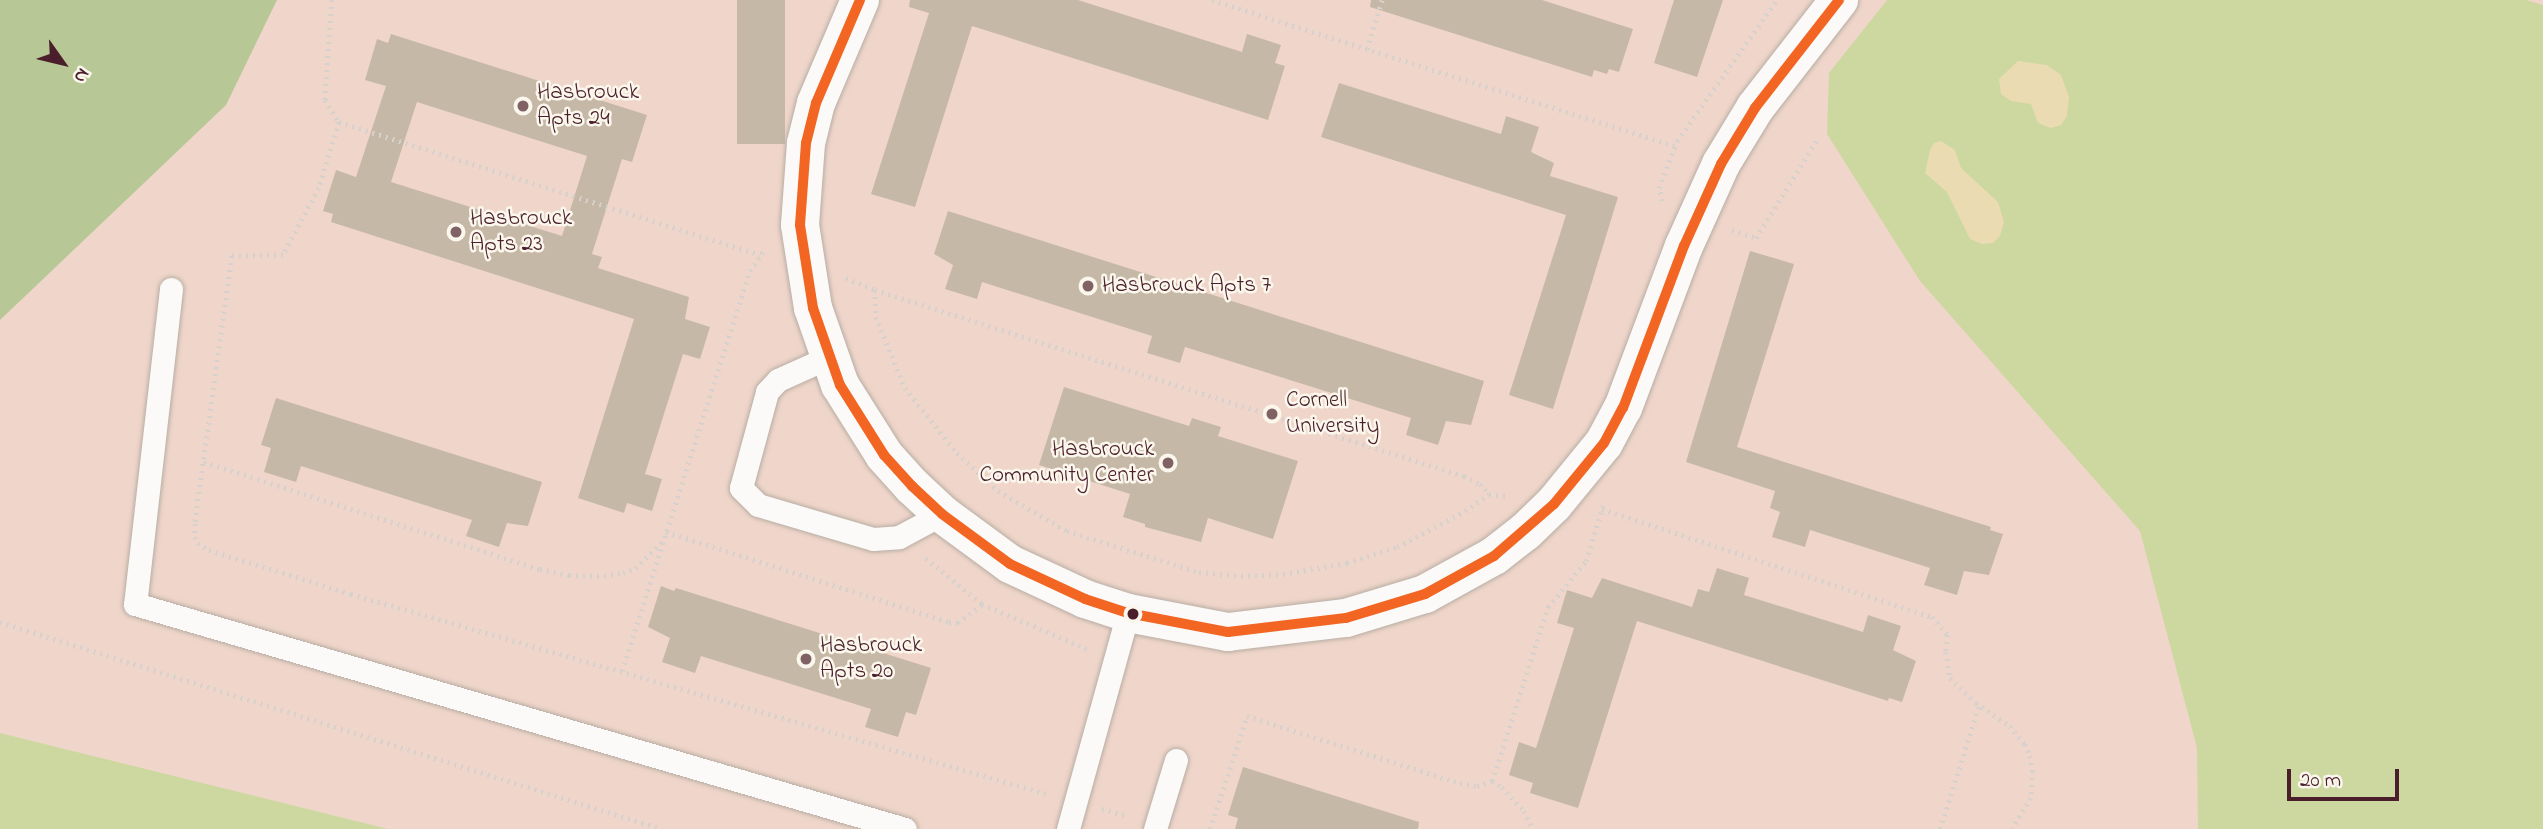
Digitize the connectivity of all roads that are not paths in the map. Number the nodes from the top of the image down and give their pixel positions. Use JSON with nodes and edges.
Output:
{"nodes":[{"id":1,"x":860,"y":0,"type":"edge"},
{"id":2,"x":1839,"y":0,"type":"edge"},
{"id":3,"x":171,"y":289,"type":"dead end"},
{"id":4,"x":829,"y":357,"type":"junction"},
{"id":5,"x":943,"y":514,"type":"junction"},
{"id":6,"x":1128,"y":612,"type":"junction"},
{"id":7,"x":1176,"y":760,"type":"dead end"},
{"id":8,"x":1155,"y":827,"type":"edge"},
{"id":9,"x":905,"y":829,"type":"edge"},
{"id":10,"x":1068,"y":829,"type":"edge"}],
"edges":[{"from":1,"to":4,"type":"street"},
{"from":2,"to":6,"type":"street"},
{"from":3,"to":9,"type":"lane"},
{"from":4,"to":5,"type":"street"},
{"from":4,"to":5,"type":"lane"},
{"from":5,"to":6,"type":"street"},
{"from":6,"to":10,"type":"lane"},
{"from":7,"to":8,"type":"lane"}]}
